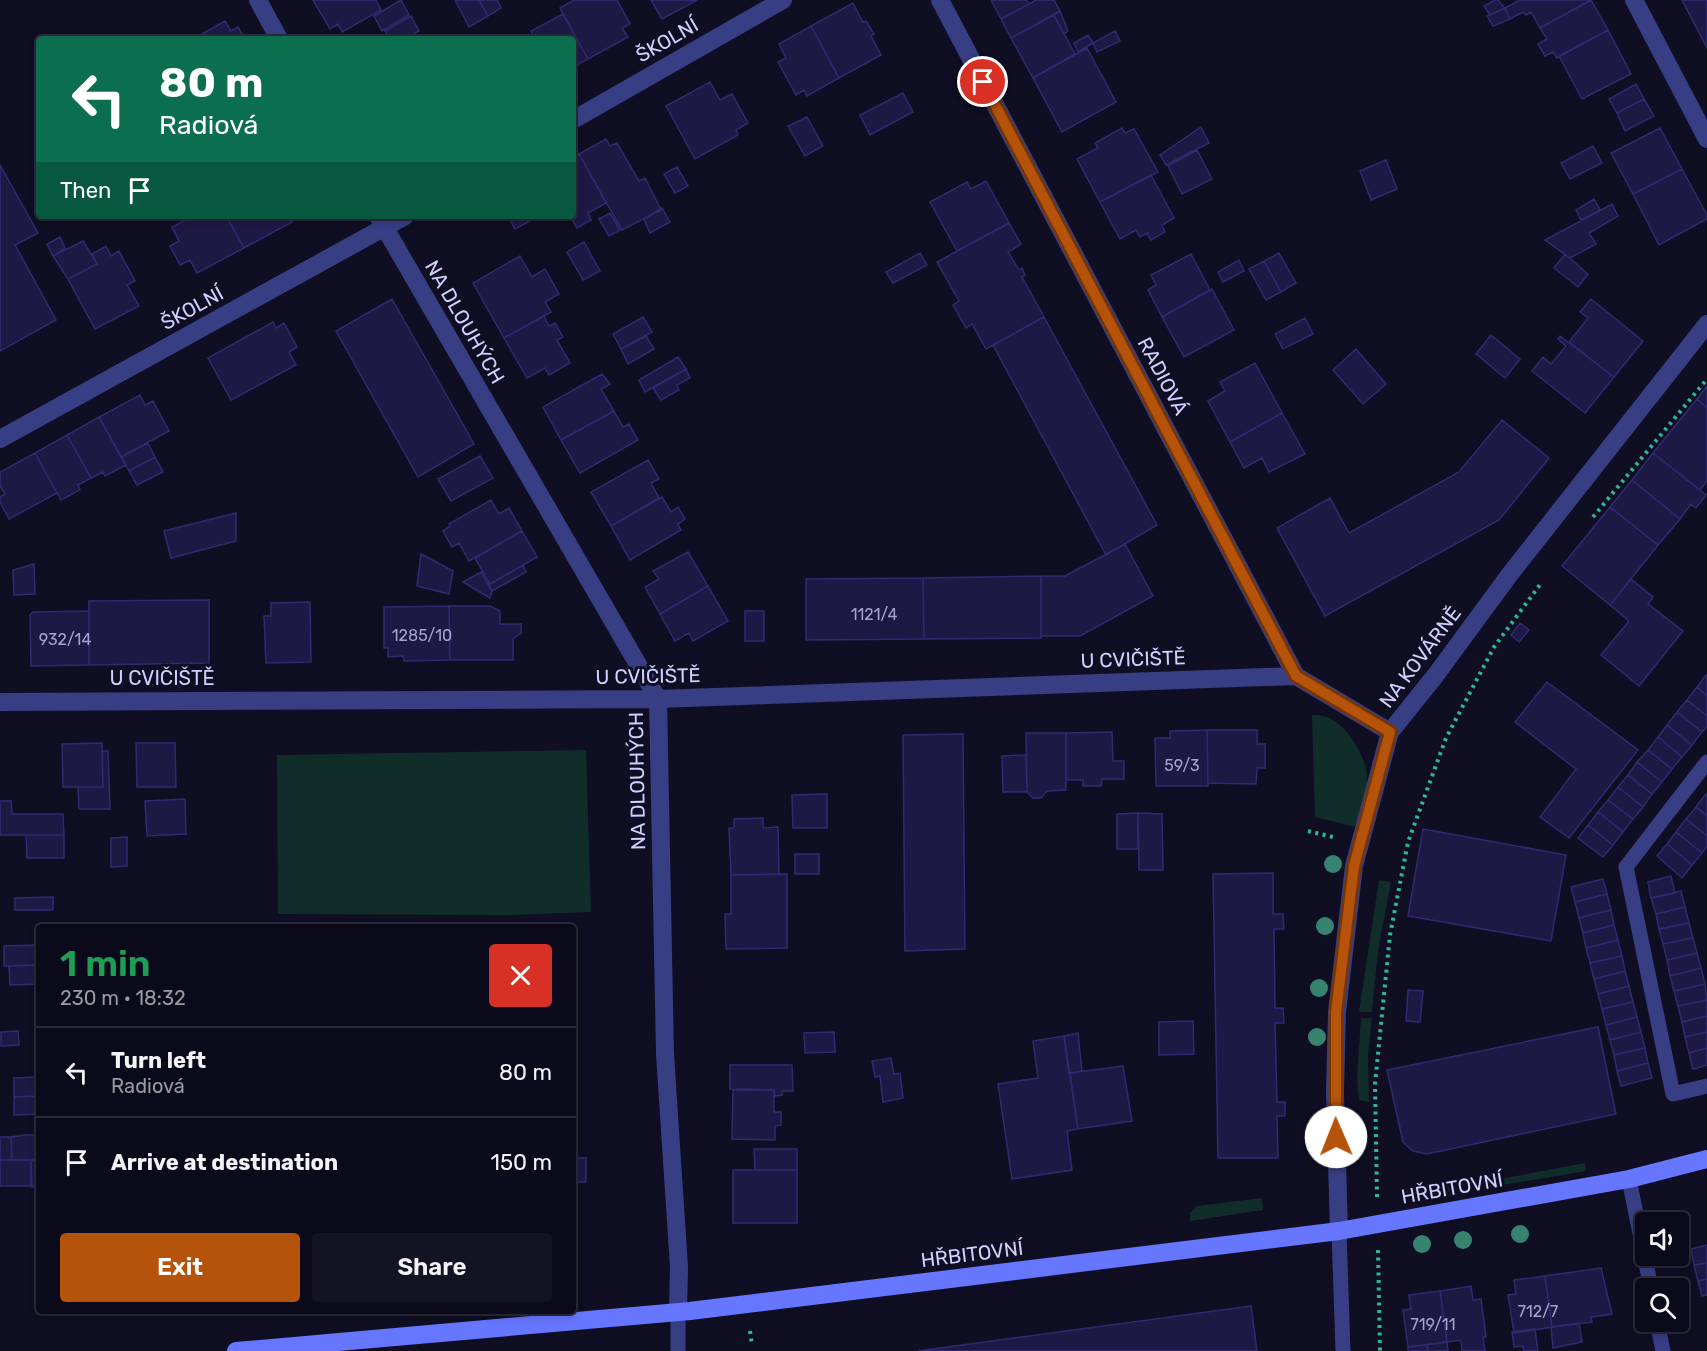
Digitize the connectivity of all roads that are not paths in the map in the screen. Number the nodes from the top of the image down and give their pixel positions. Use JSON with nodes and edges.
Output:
{"nodes":[{"id":1,"x":258,"y":0,"type":"edge"},
{"id":2,"x":783,"y":0,"type":"edge"},
{"id":3,"x":940,"y":0,"type":"edge"},
{"id":4,"x":1634,"y":0,"type":"edge"},
{"id":5,"x":277,"y":36,"type":"edge"},
{"id":6,"x":576,"y":118,"type":"edge"},
{"id":7,"x":1707,"y":140,"type":"edge"},
{"id":8,"x":381,"y":222,"type":"edge"},
{"id":9,"x":1707,"y":324,"type":"edge"},
{"id":10,"x":0,"y":439,"type":"edge"},
{"id":11,"x":1296,"y":676,"type":"junction"},
{"id":12,"x":658,"y":699,"type":"junction"},
{"id":13,"x":0,"y":702,"type":"edge"},
{"id":14,"x":1390,"y":732,"type":"junction"},
{"id":15,"x":1707,"y":762,"type":"edge"},
{"id":16,"x":1707,"y":1086,"type":"edge"},
{"id":17,"x":1707,"y":1159,"type":"edge"},
{"id":18,"x":1629,"y":1179,"type":"junction"},
{"id":19,"x":1339,"y":1232,"type":"junction"},
{"id":20,"x":1649,"y":1278,"type":"edge"},
{"id":21,"x":678,"y":1312,"type":"junction"},
{"id":22,"x":1659,"y":1332,"type":"edge"},
{"id":23,"x":236,"y":1351,"type":"edge"},
{"id":24,"x":678,"y":1351,"type":"edge"},
{"id":25,"x":1343,"y":1351,"type":"edge"},
{"id":26,"x":1663,"y":1351,"type":"edge"}],
"edges":[{"from":1,"to":5,"type":"street"},
{"from":2,"to":6,"type":"street","name":"ŠKOLNÍ"},
{"from":3,"to":11,"type":"street","name":"RADIOVÁ"},
{"from":4,"to":7,"type":"street"},
{"from":8,"to":10,"type":"street","name":"ŠKOLNÍ"},
{"from":8,"to":12,"type":"street","name":"NA DLOUHÝCH"},
{"from":9,"to":14,"type":"street","name":"NA KOVÁRNĚ"},
{"from":11,"to":12,"type":"street","name":"U CVIČIŠTĚ"},
{"from":11,"to":14,"type":"street"},
{"from":12,"to":13,"type":"street","name":"U CVIČIŠTĚ"},
{"from":12,"to":21,"type":"street","name":"NA DLOUHÝCH"},
{"from":14,"to":19,"type":"street","name":"NA KOVÁRNĚ"},
{"from":15,"to":16,"type":"lane"},
{"from":17,"to":18,"type":"street","name":"HŘBITOVNÍ"},
{"from":18,"to":19,"type":"street","name":"HŘBITOVNÍ"},
{"from":18,"to":20,"type":"lane"},
{"from":19,"to":21,"type":"street","name":"HŘBITOVNÍ"},
{"from":19,"to":25,"type":"lane"},
{"from":21,"to":23,"type":"street","name":"HŘBITOVNÍ"},
{"from":21,"to":24,"type":"lane"},
{"from":22,"to":26,"type":"lane"}]}
